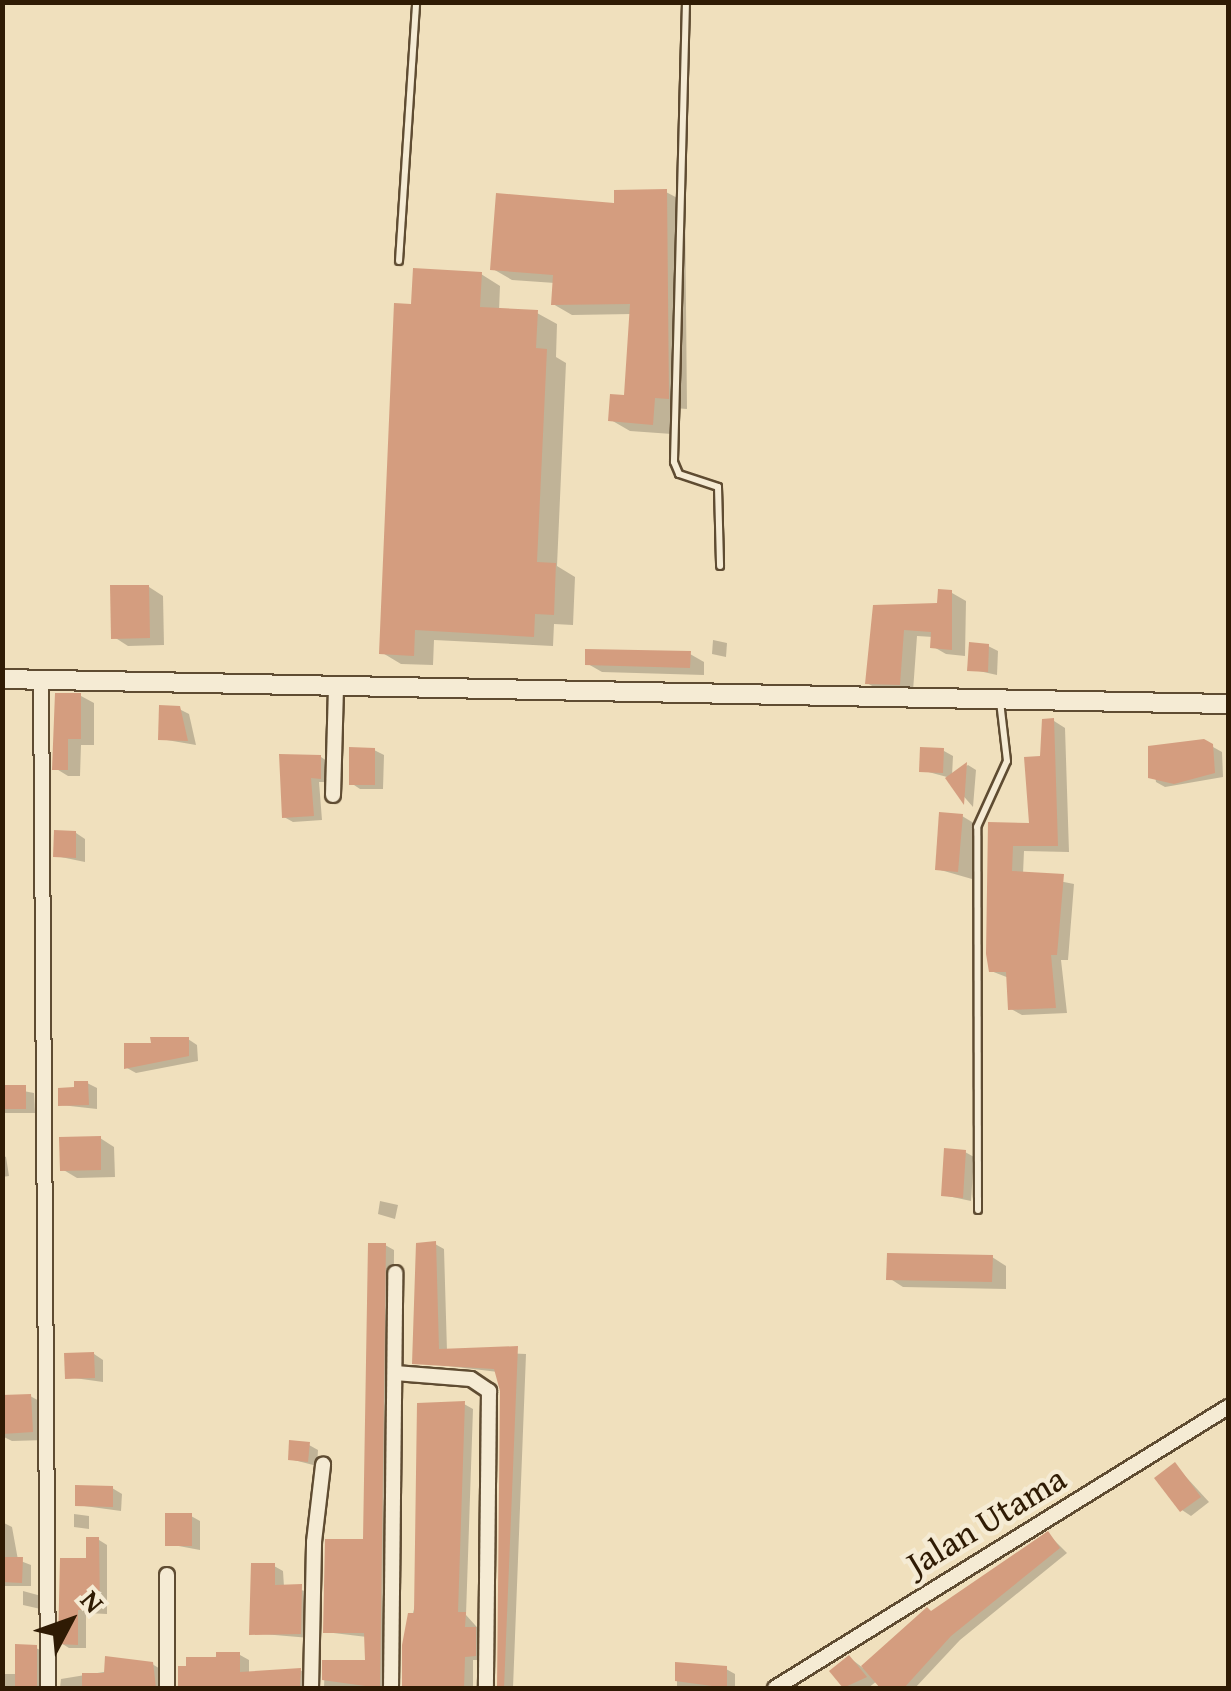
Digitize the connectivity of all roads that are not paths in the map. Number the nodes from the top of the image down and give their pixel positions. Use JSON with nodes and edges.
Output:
{"nodes":[{"id":1,"x":416,"y":2,"type":"edge"},
{"id":2,"x":686,"y":2,"type":"edge"},
{"id":3,"x":398,"y":261,"type":"dead end"},
{"id":4,"x":720,"y":566,"type":"dead end"},
{"id":5,"x":2,"y":679,"type":"edge"},
{"id":6,"x":42,"y":680,"type":"junction"},
{"id":7,"x":336,"y":686,"type":"junction"},
{"id":8,"x":1000,"y":700,"type":"junction"},
{"id":9,"x":1228,"y":704,"type":"edge"},
{"id":10,"x":334,"y":795,"type":"dead end"},
{"id":11,"x":978,"y":1210,"type":"dead end"},
{"id":12,"x":395,"y":1273,"type":"dead end"},
{"id":13,"x":394,"y":1374,"type":"junction"},
{"id":14,"x":1228,"y":1406,"type":"edge"},
{"id":15,"x":323,"y":1465,"type":"dead end"},
{"id":16,"x":167,"y":1575,"type":"dead end"},
{"id":17,"x":48,"y":1688,"type":"edge"},
{"id":18,"x":168,"y":1688,"type":"edge"},
{"id":19,"x":311,"y":1688,"type":"edge"},
{"id":20,"x":391,"y":1688,"type":"edge"},
{"id":21,"x":486,"y":1688,"type":"edge"},
{"id":22,"x":776,"y":1688,"type":"edge"}],
"edges":[{"from":1,"to":3,"type":"lane"},
{"from":2,"to":4,"type":"lane"},
{"from":5,"to":6,"type":"street"},
{"from":6,"to":7,"type":"street"},
{"from":6,"to":17,"type":"street"},
{"from":7,"to":8,"type":"street"},
{"from":7,"to":10,"type":"street"},
{"from":8,"to":9,"type":"street"},
{"from":8,"to":11,"type":"lane"},
{"from":12,"to":13,"type":"street"},
{"from":13,"to":20,"type":"street"},
{"from":13,"to":21,"type":"street"},
{"from":14,"to":22,"type":"street","name":"Jalan Utama"},
{"from":15,"to":19,"type":"street"},
{"from":16,"to":18,"type":"street"}]}
